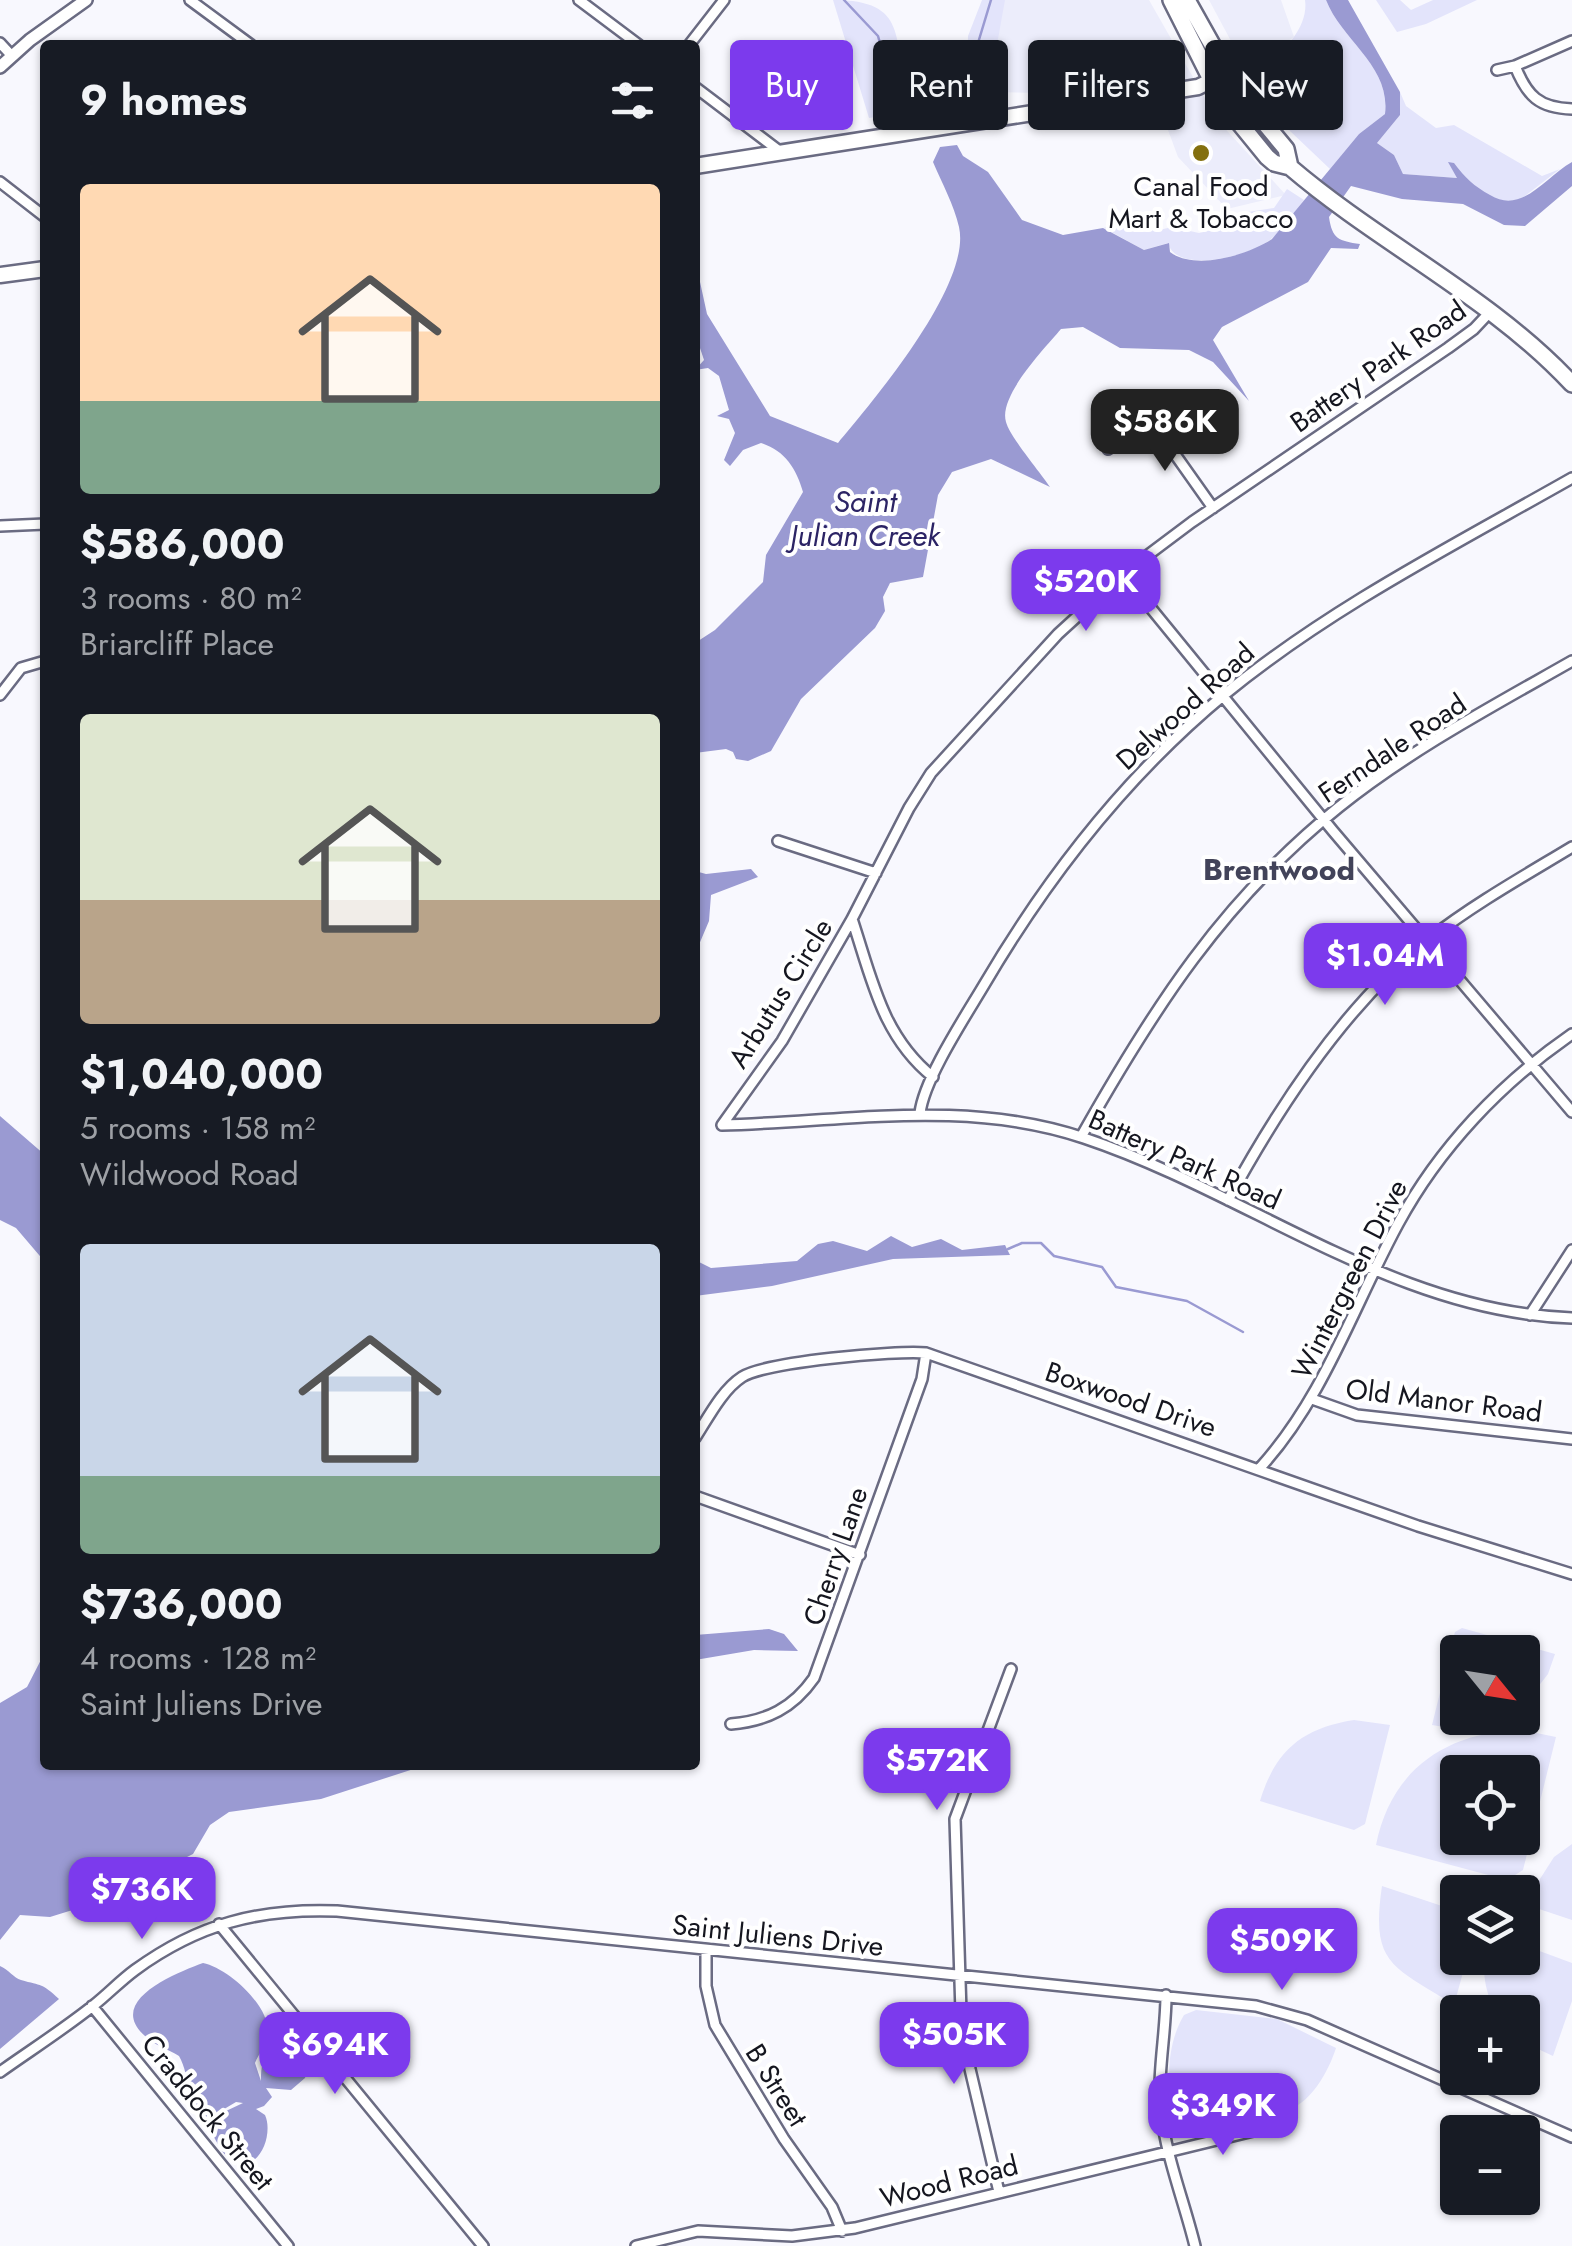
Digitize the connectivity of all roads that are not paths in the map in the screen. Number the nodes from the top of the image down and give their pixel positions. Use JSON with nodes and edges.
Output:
{"nodes":[{"id":1,"x":86,"y":0,"type":"edge"},
{"id":2,"x":190,"y":0,"type":"edge"},
{"id":3,"x":579,"y":0,"type":"edge"},
{"id":4,"x":724,"y":0,"type":"edge"},
{"id":5,"x":1172,"y":0,"type":"edge"},
{"id":6,"x":1188,"y":0,"type":"edge"},
{"id":7,"x":244,"y":40,"type":"edge"},
{"id":8,"x":632,"y":40,"type":"edge"},
{"id":9,"x":693,"y":40,"type":"edge"},
{"id":10,"x":1209,"y":40,"type":"edge"},
{"id":11,"x":1572,"y":41,"type":"edge"},
{"id":12,"x":0,"y":42,"type":"edge"},
{"id":13,"x":12,"y":56,"type":"junction"},
{"id":14,"x":1515,"y":66,"type":"junction"},
{"id":15,"x":0,"y":67,"type":"edge"},
{"id":16,"x":1205,"y":70,"type":"edge"},
{"id":17,"x":1497,"y":70,"type":"dead end"},
{"id":18,"x":1205,"y":84,"type":"edge"},
{"id":19,"x":700,"y":92,"type":"edge"},
{"id":20,"x":1572,"y":108,"type":"edge"},
{"id":21,"x":1246,"y":130,"type":"edge"},
{"id":22,"x":1270,"y":130,"type":"edge"},
{"id":23,"x":782,"y":153,"type":"junction"},
{"id":24,"x":700,"y":165,"type":"edge"},
{"id":25,"x":1290,"y":167,"type":"junction"},
{"id":26,"x":0,"y":182,"type":"edge"},
{"id":27,"x":40,"y":213,"type":"edge"},
{"id":28,"x":40,"y":270,"type":"edge"},
{"id":29,"x":0,"y":275,"type":"edge"},
{"id":30,"x":1489,"y":312,"type":"junction"},
{"id":31,"x":1572,"y":384,"type":"edge"},
{"id":32,"x":1108,"y":449,"type":"dead end"},
{"id":33,"x":1572,"y":478,"type":"edge"},
{"id":34,"x":1212,"y":508,"type":"junction"},
{"id":35,"x":40,"y":524,"type":"edge"},
{"id":36,"x":0,"y":526,"type":"edge"},
{"id":37,"x":1123,"y":574,"type":"junction"},
{"id":38,"x":1572,"y":661,"type":"edge"},
{"id":39,"x":40,"y":663,"type":"edge"},
{"id":40,"x":0,"y":695,"type":"edge"},
{"id":41,"x":1224,"y":695,"type":"junction"},
{"id":42,"x":1324,"y":820,"type":"junction"},
{"id":43,"x":778,"y":841,"type":"dead end"},
{"id":44,"x":1572,"y":847,"type":"edge"},
{"id":45,"x":876,"y":873,"type":"junction"},
{"id":46,"x":852,"y":919,"type":"junction"},
{"id":47,"x":1426,"y":941,"type":"junction"},
{"id":48,"x":1572,"y":1034,"type":"edge"},
{"id":49,"x":1532,"y":1064,"type":"junction"},
{"id":50,"x":934,"y":1078,"type":"junction"},
{"id":51,"x":1572,"y":1112,"type":"edge"},
{"id":52,"x":920,"y":1113,"type":"junction"},
{"id":53,"x":1081,"y":1136,"type":"junction"},
{"id":54,"x":1228,"y":1200,"type":"junction"},
{"id":55,"x":1572,"y":1250,"type":"edge"},
{"id":56,"x":1375,"y":1269,"type":"junction"},
{"id":57,"x":1530,"y":1315,"type":"junction"},
{"id":58,"x":1572,"y":1318,"type":"edge"},
{"id":59,"x":926,"y":1353,"type":"junction"},
{"id":60,"x":1312,"y":1399,"type":"junction"},
{"id":61,"x":700,"y":1431,"type":"edge"},
{"id":62,"x":1572,"y":1438,"type":"edge"},
{"id":63,"x":1259,"y":1469,"type":"junction"},
{"id":64,"x":700,"y":1498,"type":"edge"},
{"id":65,"x":860,"y":1556,"type":"junction"},
{"id":66,"x":1572,"y":1574,"type":"edge"},
{"id":67,"x":1010,"y":1669,"type":"dead end"},
{"id":68,"x":730,"y":1724,"type":"dead end"},
{"id":69,"x":219,"y":1924,"type":"junction"},
{"id":70,"x":706,"y":1950,"type":"junction"},
{"id":71,"x":960,"y":1976,"type":"junction"},
{"id":72,"x":1166,"y":1995,"type":"junction"},
{"id":73,"x":92,"y":2006,"type":"junction"},
{"id":74,"x":0,"y":2072,"type":"edge"},
{"id":75,"x":1270,"y":2127,"type":"dead end"},
{"id":76,"x":1572,"y":2137,"type":"edge"},
{"id":77,"x":1167,"y":2151,"type":"junction"},
{"id":78,"x":999,"y":2192,"type":"junction"},
{"id":79,"x":842,"y":2231,"type":"junction"},
{"id":80,"x":288,"y":2246,"type":"edge"},
{"id":81,"x":483,"y":2246,"type":"edge"},
{"id":82,"x":636,"y":2246,"type":"edge"},
{"id":83,"x":1195,"y":2246,"type":"edge"}],
"edges":[{"from":1,"to":13,"type":"street"},
{"from":2,"to":7,"type":"street"},
{"from":3,"to":8,"type":"street"},
{"from":4,"to":9,"type":"street"},
{"from":5,"to":16,"type":"main road"},
{"from":6,"to":10,"type":"main road"},
{"from":11,"to":14,"type":"street"},
{"from":12,"to":13,"type":"street"},
{"from":13,"to":15,"type":"street"},
{"from":14,"to":17,"type":"street"},
{"from":14,"to":20,"type":"street"},
{"from":18,"to":23,"type":"main road"},
{"from":19,"to":23,"type":"street"},
{"from":21,"to":25,"type":"main road"},
{"from":22,"to":25,"type":"main road"},
{"from":23,"to":24,"type":"main road"},
{"from":25,"to":30,"type":"main road"},
{"from":26,"to":27,"type":"street"},
{"from":28,"to":29,"type":"main road"},
{"from":30,"to":31,"type":"main road"},
{"from":30,"to":34,"type":"street","name":"Battery Park Road"},
{"from":32,"to":34,"type":"street"},
{"from":33,"to":41,"type":"street","name":"Delwood Road"},
{"from":34,"to":37,"type":"street","name":"Battery Park Road"},
{"from":35,"to":36,"type":"street"},
{"from":37,"to":41,"type":"street"},
{"from":37,"to":45,"type":"street","name":"Battery Park Road"},
{"from":38,"to":42,"type":"street","name":"Ferndale Road"},
{"from":39,"to":40,"type":"street"},
{"from":41,"to":42,"type":"street"},
{"from":41,"to":50,"type":"street","name":"Delwood Road"},
{"from":42,"to":47,"type":"street"},
{"from":42,"to":53,"type":"street","name":"Ferndale Road"},
{"from":43,"to":45,"type":"street"},
{"from":44,"to":47,"type":"street"},
{"from":45,"to":46,"type":"street","name":"Battery Park Road"},
{"from":46,"to":50,"type":"street"},
{"from":46,"to":52,"type":"street","name":"Arbutus Circle"},
{"from":47,"to":49,"type":"street"},
{"from":47,"to":54,"type":"street"},
{"from":48,"to":49,"type":"street","name":"Wintergreen Drive"},
{"from":49,"to":51,"type":"street"},
{"from":49,"to":56,"type":"street","name":"Wintergreen Drive"},
{"from":50,"to":52,"type":"street"},
{"from":52,"to":53,"type":"street","name":"Battery Park Road"},
{"from":53,"to":54,"type":"street","name":"Battery Park Road"},
{"from":54,"to":56,"type":"street","name":"Battery Park Road"},
{"from":55,"to":57,"type":"street"},
{"from":56,"to":57,"type":"street","name":"Battery Park Road"},
{"from":56,"to":60,"type":"street","name":"Wintergreen Drive"},
{"from":57,"to":58,"type":"street","name":"Battery Park Road"},
{"from":59,"to":61,"type":"street","name":"Boxwood Drive"},
{"from":59,"to":63,"type":"street","name":"Boxwood Drive"},
{"from":59,"to":65,"type":"street","name":"Cherry Lane"},
{"from":60,"to":62,"type":"street","name":"Old Manor Road"},
{"from":60,"to":63,"type":"street","name":"Wintergreen Drive"},
{"from":63,"to":66,"type":"street","name":"Boxwood Drive"},
{"from":64,"to":65,"type":"street"},
{"from":65,"to":68,"type":"street","name":"Cherry Lane"},
{"from":67,"to":71,"type":"street"},
{"from":69,"to":70,"type":"street","name":"Saint Juliens Drive"},
{"from":69,"to":73,"type":"street","name":"Saint Juliens Drive"},
{"from":69,"to":81,"type":"street"},
{"from":70,"to":71,"type":"street","name":"Saint Juliens Drive"},
{"from":70,"to":79,"type":"street","name":"B Street"},
{"from":71,"to":72,"type":"street","name":"Saint Juliens Drive"},
{"from":71,"to":78,"type":"street"},
{"from":72,"to":76,"type":"street","name":"Saint Juliens Drive"},
{"from":72,"to":77,"type":"street"},
{"from":73,"to":74,"type":"street","name":"Saint Juliens Drive"},
{"from":73,"to":80,"type":"street","name":"Craddock Street"},
{"from":75,"to":77,"type":"street","name":"Wood Road"},
{"from":77,"to":78,"type":"street","name":"Wood Road"},
{"from":77,"to":83,"type":"street"},
{"from":78,"to":79,"type":"street","name":"Wood Road"},
{"from":79,"to":82,"type":"street","name":"Wood Road"}]}
